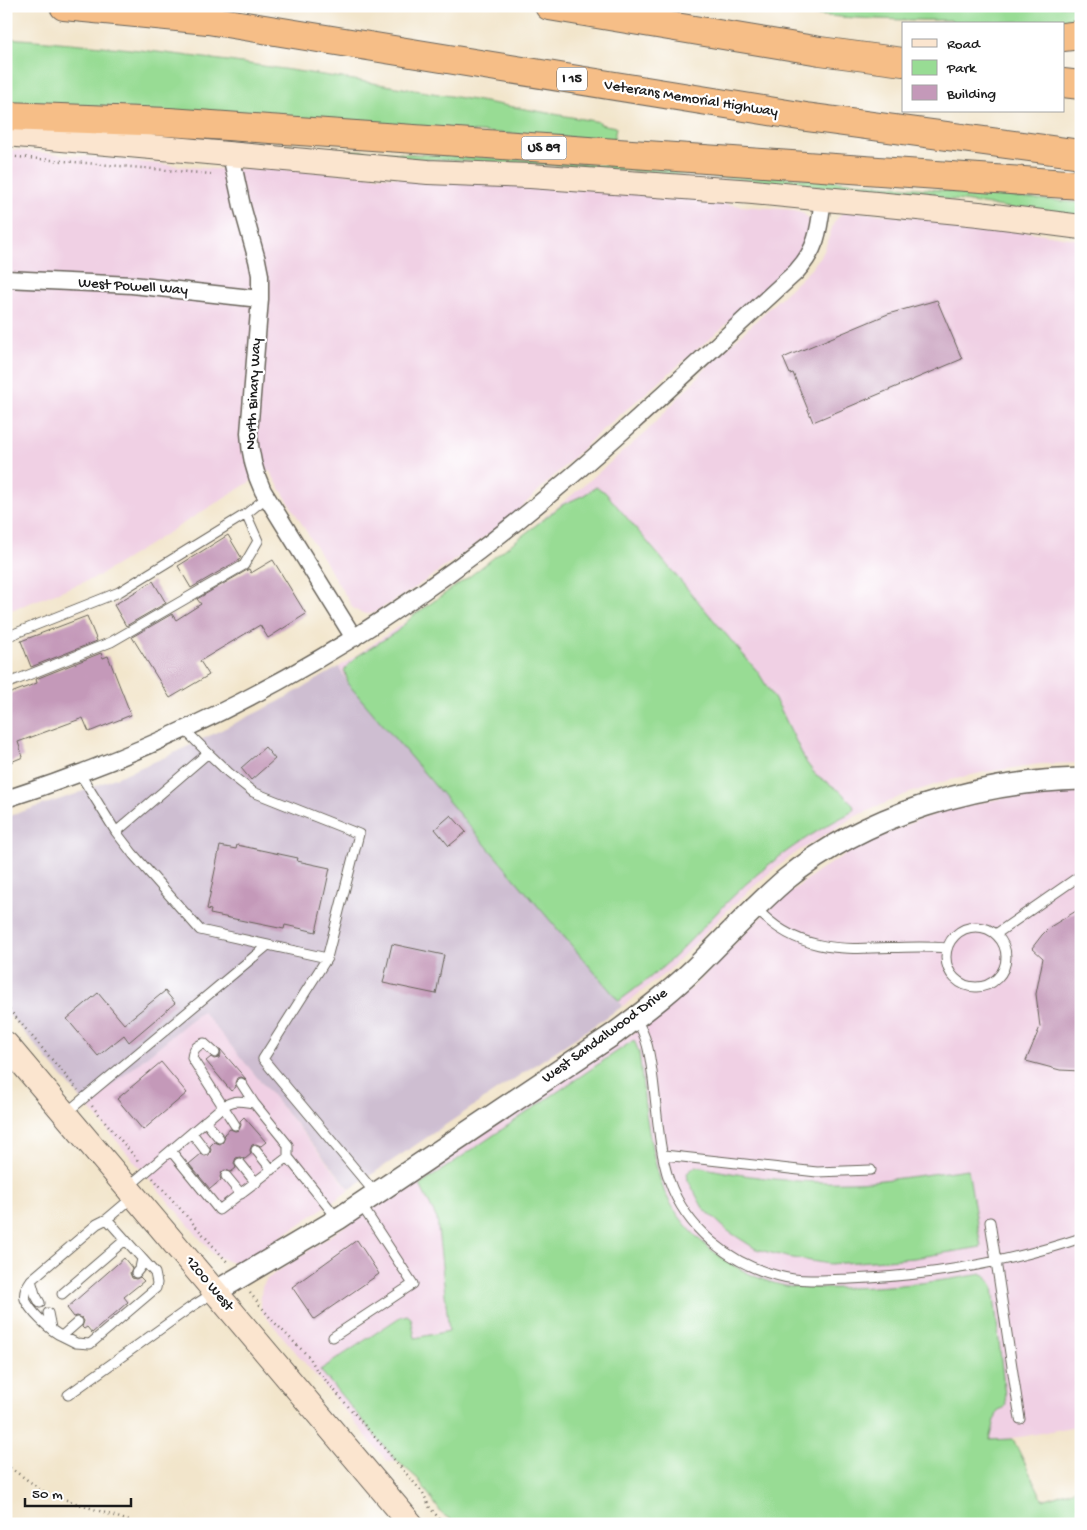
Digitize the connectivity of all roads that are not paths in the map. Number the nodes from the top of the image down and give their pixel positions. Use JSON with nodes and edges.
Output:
{"nodes":[{"id":1,"x":64,"y":6,"type":"edge"},
{"id":2,"x":549,"y":6,"type":"edge"},
{"id":3,"x":1081,"y":35,"type":"edge"},
{"id":4,"x":1064,"y":37,"type":"edge"},
{"id":5,"x":902,"y":46,"type":"edge"},
{"id":6,"x":820,"y":51,"type":"junction"},
{"id":7,"x":902,"y":62,"type":"edge"},
{"id":8,"x":1064,"y":83,"type":"edge"},
{"id":9,"x":1081,"y":85,"type":"edge"},
{"id":10,"x":6,"y":116,"type":"edge"},
{"id":11,"x":6,"y":134,"type":"edge"},
{"id":12,"x":1081,"y":154,"type":"edge"},
{"id":13,"x":231,"y":155,"type":"junction"},
{"id":14,"x":1081,"y":185,"type":"edge"},
{"id":15,"x":823,"y":198,"type":"junction"},
{"id":16,"x":1081,"y":227,"type":"edge"},
{"id":17,"x":6,"y":279,"type":"edge"},
{"id":18,"x":260,"y":299,"type":"junction"},
{"id":19,"x":267,"y":497,"type":"junction"},
{"id":20,"x":246,"y":514,"type":"junction"},
{"id":21,"x":6,"y":637,"type":"edge"},
{"id":22,"x":354,"y":638,"type":"junction"},
{"id":23,"x":6,"y":684,"type":"edge"},
{"id":24,"x":186,"y":730,"type":"junction"},
{"id":25,"x":208,"y":753,"type":"junction"},
{"id":26,"x":80,"y":774,"type":"junction"},
{"id":27,"x":1081,"y":779,"type":"edge"},
{"id":28,"x":6,"y":799,"type":"edge"},
{"id":29,"x":116,"y":832,"type":"junction"},
{"id":30,"x":1081,"y":875,"type":"edge"},
{"id":31,"x":755,"y":907,"type":"junction"},
{"id":32,"x":996,"y":934,"type":"junction"},
{"id":33,"x":268,"y":945,"type":"junction"},
{"id":34,"x":947,"y":948,"type":"junction"},
{"id":35,"x":326,"y":958,"type":"junction"},
{"id":36,"x":635,"y":1018,"type":"junction"},
{"id":37,"x":6,"y":1044,"type":"edge"},
{"id":38,"x":215,"y":1053,"type":"dead end"},
{"id":39,"x":241,"y":1083,"type":"dead end"},
{"id":40,"x":254,"y":1103,"type":"junction"},
{"id":41,"x":222,"y":1107,"type":"junction"},
{"id":42,"x":66,"y":1114,"type":"junction"},
{"id":43,"x":205,"y":1121,"type":"junction"},
{"id":44,"x":235,"y":1125,"type":"dead end"},
{"id":45,"x":192,"y":1133,"type":"junction"},
{"id":46,"x":219,"y":1138,"type":"dead end"},
{"id":47,"x":205,"y":1150,"type":"dead end"},
{"id":48,"x":256,"y":1150,"type":"dead end"},
{"id":49,"x":171,"y":1151,"type":"junction"},
{"id":50,"x":664,"y":1155,"type":"junction"},
{"id":51,"x":288,"y":1157,"type":"junction"},
{"id":52,"x":240,"y":1163,"type":"dead end"},
{"id":53,"x":272,"y":1170,"type":"junction"},
{"id":54,"x":871,"y":1170,"type":"dead end"},
{"id":55,"x":226,"y":1176,"type":"dead end"},
{"id":56,"x":256,"y":1183,"type":"junction"},
{"id":57,"x":132,"y":1191,"type":"junction"},
{"id":58,"x":241,"y":1194,"type":"junction"},
{"id":59,"x":368,"y":1198,"type":"junction"},
{"id":60,"x":107,"y":1219,"type":"junction"},
{"id":61,"x":338,"y":1219,"type":"junction"},
{"id":62,"x":990,"y":1222,"type":"dead end"},
{"id":63,"x":1081,"y":1238,"type":"edge"},
{"id":64,"x":125,"y":1240,"type":"junction"},
{"id":65,"x":142,"y":1259,"type":"junction"},
{"id":66,"x":996,"y":1261,"type":"junction"},
{"id":67,"x":136,"y":1272,"type":"dead end"},
{"id":68,"x":31,"y":1280,"type":"junction"},
{"id":69,"x":215,"y":1292,"type":"junction"},
{"id":70,"x":62,"y":1294,"type":"dead end"},
{"id":71,"x":40,"y":1303,"type":"dead end"},
{"id":72,"x":48,"y":1313,"type":"dead end"},
{"id":73,"x":78,"y":1322,"type":"dead end"},
{"id":74,"x":51,"y":1328,"type":"junction"},
{"id":75,"x":62,"y":1336,"type":"junction"},
{"id":76,"x":333,"y":1337,"type":"dead end"},
{"id":77,"x":68,"y":1395,"type":"dead end"},
{"id":78,"x":1020,"y":1419,"type":"dead end"},
{"id":79,"x":411,"y":1524,"type":"edge"}],
"edges":[{"from":1,"to":12,"type":"highway","name":"Veterans Memorial Highway","number":"I 15"},
{"from":2,"to":6,"type":"highway"},
{"from":3,"to":4,"type":"highway"},
{"from":5,"to":6,"type":"highway"},
{"from":6,"to":7,"type":"highway"},
{"from":8,"to":9,"type":"highway"},
{"from":10,"to":14,"type":"highway","number":"US 89"},
{"from":11,"to":13,"type":"main road"},
{"from":13,"to":15,"type":"main road"},
{"from":13,"to":18,"type":"street","name":"North Binary Way"},
{"from":15,"to":16,"type":"main road"},
{"from":15,"to":22,"type":"street"},
{"from":17,"to":18,"type":"street","name":"West Powell Way"},
{"from":18,"to":19,"type":"street","name":"North Binary Way"},
{"from":19,"to":20,"type":"lane"},
{"from":19,"to":22,"type":"street","name":"North Binary Way"},
{"from":20,"to":21,"type":"lane"},
{"from":20,"to":23,"type":"lane"},
{"from":22,"to":24,"type":"street"},
{"from":24,"to":25,"type":"lane"},
{"from":24,"to":26,"type":"street"},
{"from":25,"to":29,"type":"lane"},
{"from":25,"to":35,"type":"lane"},
{"from":26,"to":28,"type":"street"},
{"from":26,"to":29,"type":"lane"},
{"from":27,"to":31,"type":"street","name":"West Sandalwood Drive"},
{"from":29,"to":33,"type":"lane"},
{"from":30,"to":32,"type":"lane"},
{"from":31,"to":34,"type":"lane"},
{"from":31,"to":36,"type":"street","name":"West Sandalwood Drive"},
{"from":32,"to":34,"type":"lane"},
{"from":32,"to":34,"type":"lane"},
{"from":33,"to":35,"type":"lane"},
{"from":33,"to":42,"type":"lane"},
{"from":35,"to":59,"type":"lane"},
{"from":36,"to":50,"type":"lane"},
{"from":36,"to":59,"type":"street","name":"West Sandalwood Drive"},
{"from":37,"to":42,"type":"main road","name":"1200 West"},
{"from":38,"to":41,"type":"lane"},
{"from":39,"to":40,"type":"lane"},
{"from":40,"to":41,"type":"lane"},
{"from":40,"to":51,"type":"lane"},
{"from":41,"to":43,"type":"lane"},
{"from":41,"to":44,"type":"lane"},
{"from":42,"to":57,"type":"main road","name":"1200 West"},
{"from":43,"to":45,"type":"lane"},
{"from":43,"to":46,"type":"lane"},
{"from":45,"to":47,"type":"lane"},
{"from":45,"to":49,"type":"lane"},
{"from":48,"to":53,"type":"lane"},
{"from":49,"to":57,"type":"lane"},
{"from":49,"to":58,"type":"lane"},
{"from":50,"to":54,"type":"lane"},
{"from":50,"to":66,"type":"lane"},
{"from":51,"to":53,"type":"lane"},
{"from":51,"to":61,"type":"lane"},
{"from":52,"to":56,"type":"lane"},
{"from":53,"to":56,"type":"lane"},
{"from":55,"to":58,"type":"lane"},
{"from":56,"to":58,"type":"lane"},
{"from":57,"to":60,"type":"lane"},
{"from":57,"to":69,"type":"main road","name":"1200 West"},
{"from":59,"to":61,"type":"street","name":"West Sandalwood Drive"},
{"from":59,"to":76,"type":"lane"},
{"from":60,"to":64,"type":"lane"},
{"from":60,"to":68,"type":"lane"},
{"from":61,"to":69,"type":"street","name":"West Sandalwood Drive"},
{"from":62,"to":66,"type":"lane"},
{"from":63,"to":66,"type":"lane"},
{"from":64,"to":65,"type":"lane"},
{"from":64,"to":70,"type":"lane"},
{"from":65,"to":67,"type":"lane"},
{"from":65,"to":75,"type":"lane"},
{"from":66,"to":78,"type":"lane"},
{"from":68,"to":71,"type":"lane"},
{"from":68,"to":74,"type":"lane"},
{"from":69,"to":77,"type":"lane"},
{"from":69,"to":79,"type":"main road","name":"1200 West"},
{"from":72,"to":74,"type":"lane"},
{"from":73,"to":75,"type":"lane"},
{"from":74,"to":75,"type":"lane"}]}
